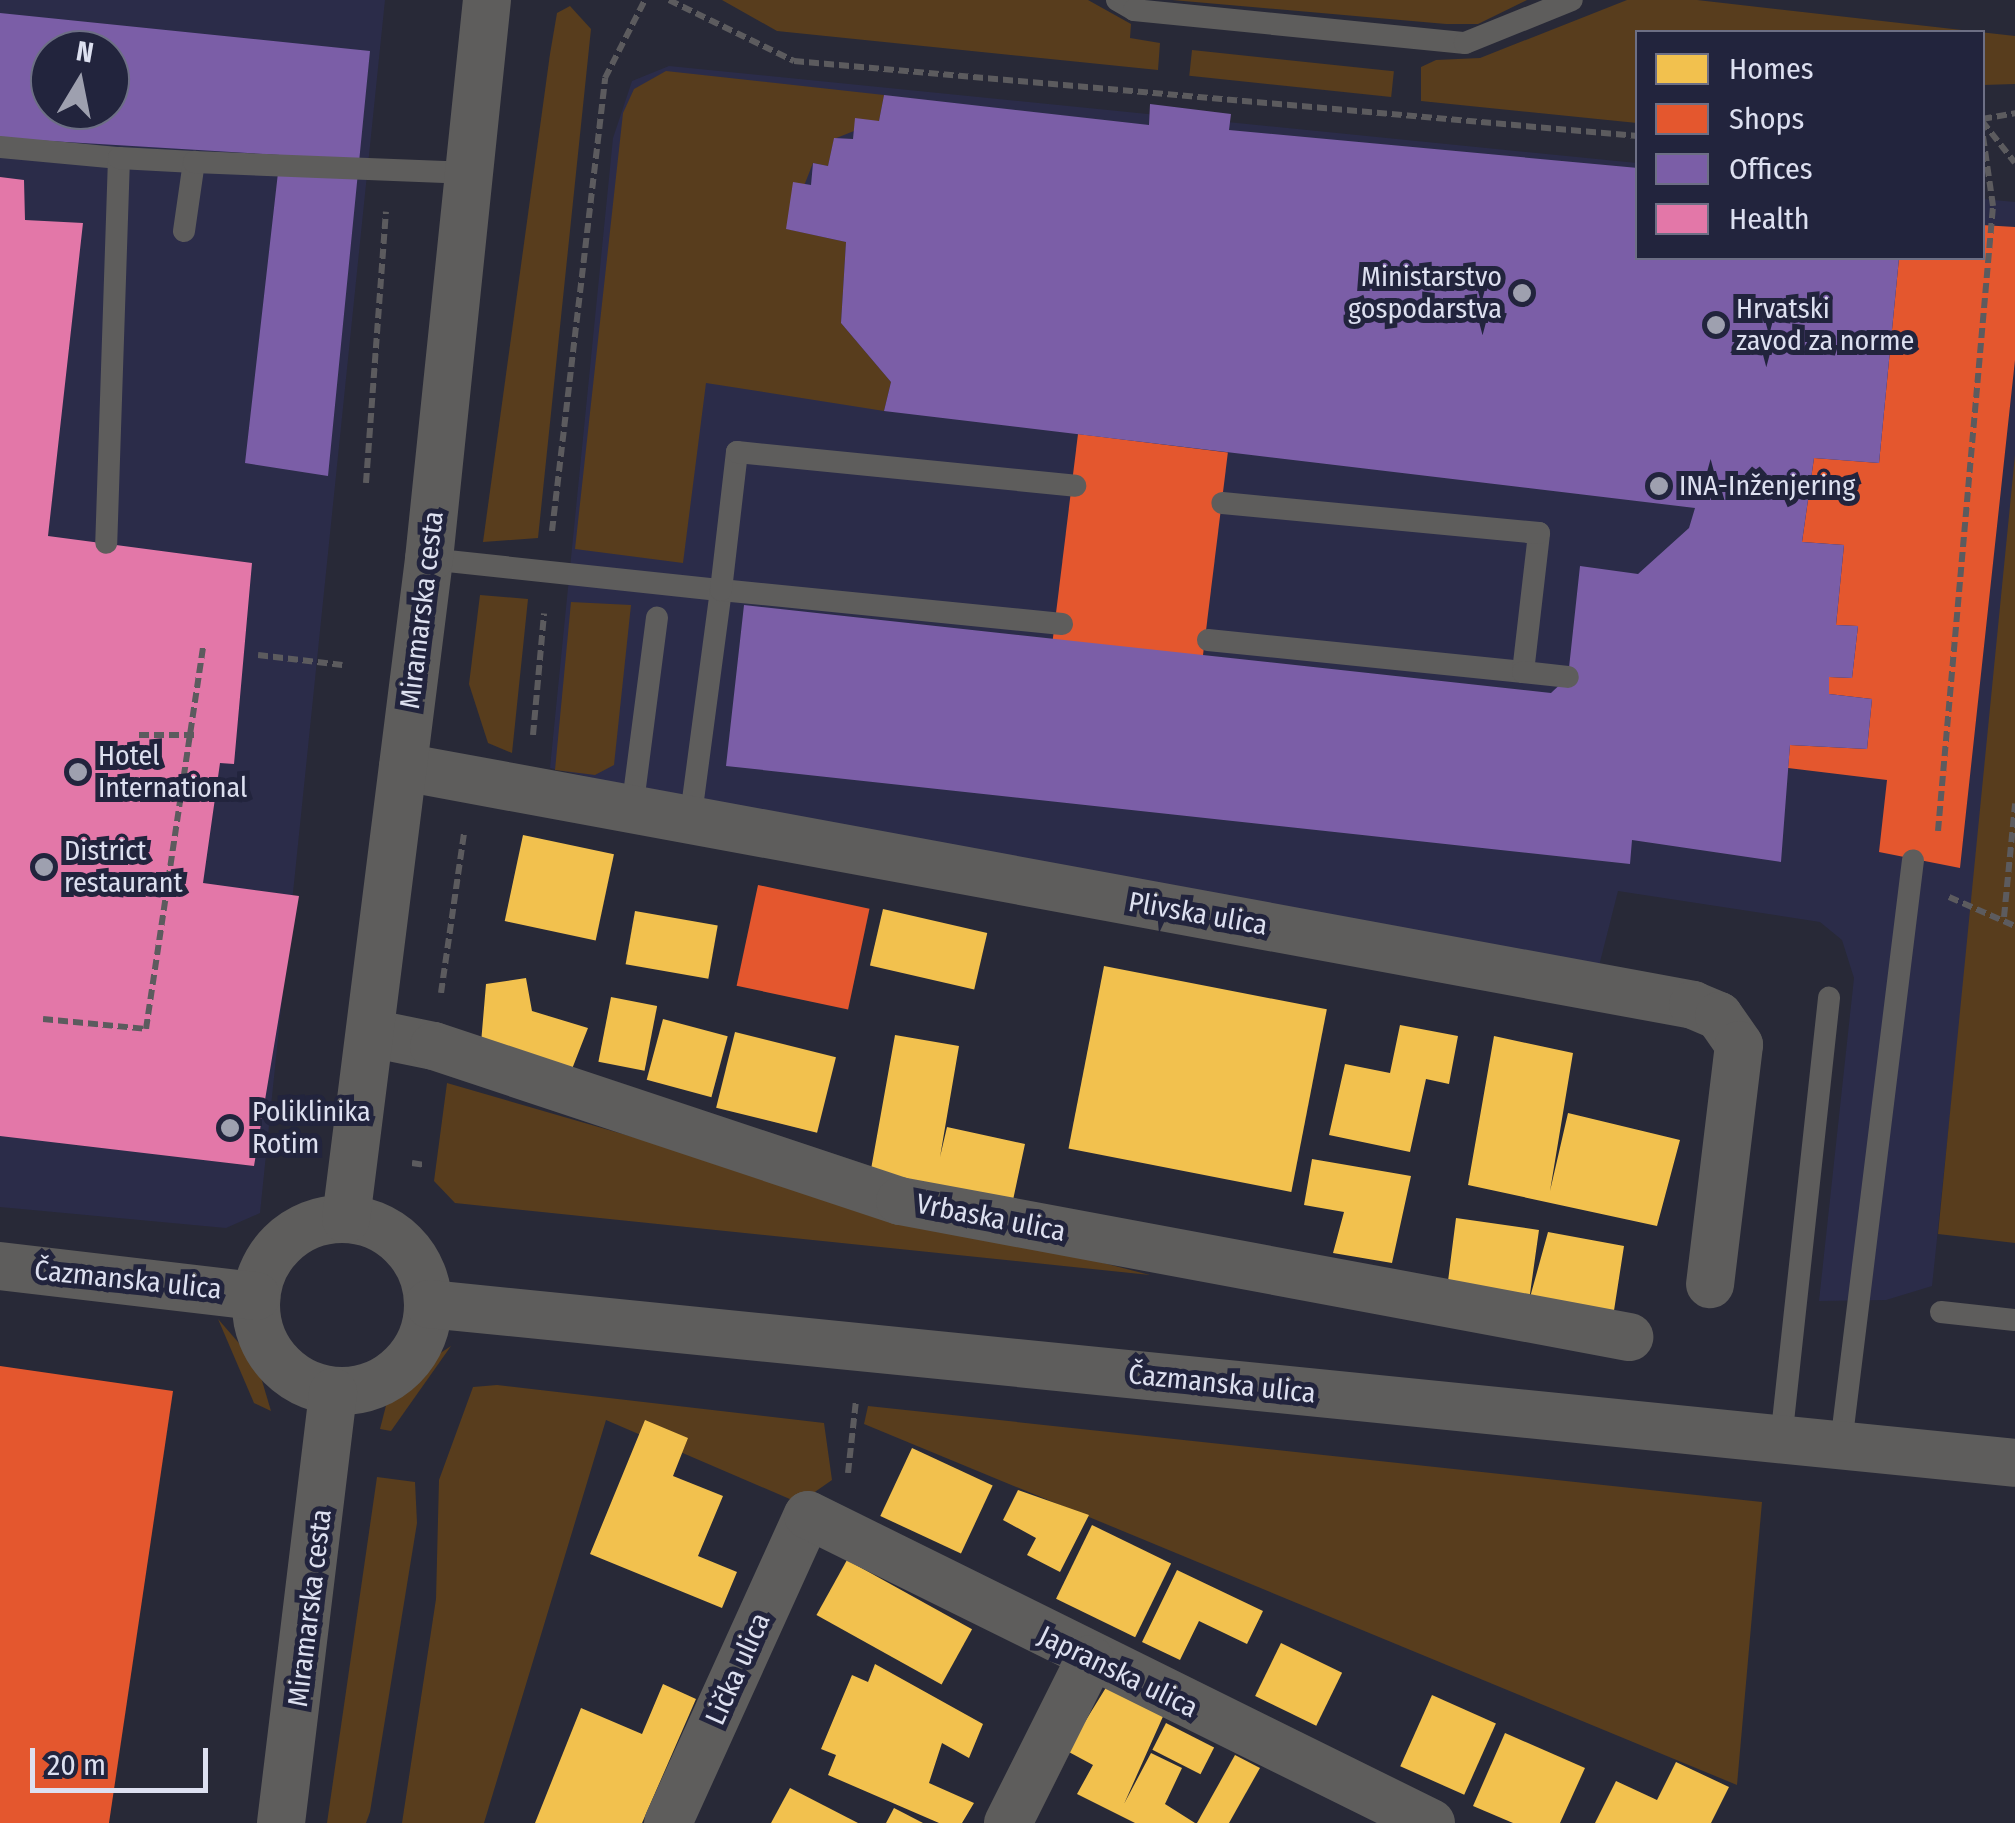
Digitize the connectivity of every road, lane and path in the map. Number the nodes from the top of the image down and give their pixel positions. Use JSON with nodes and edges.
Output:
{"nodes":[{"id":1,"x":487,"y":0,"type":"edge"},
{"id":2,"x":645,"y":0,"type":"edge"},
{"id":3,"x":670,"y":0,"type":"edge"},
{"id":4,"x":1117,"y":0,"type":"edge"},
{"id":5,"x":1572,"y":0,"type":"edge"},
{"id":6,"x":2015,"y":113,"type":"edge"},
{"id":7,"x":1985,"y":119,"type":"edge"},
{"id":8,"x":1985,"y":124,"type":"edge"},
{"id":9,"x":1635,"y":136,"type":"edge"},
{"id":10,"x":0,"y":147,"type":"edge"},
{"id":11,"x":1985,"y":149,"type":"edge"},
{"id":12,"x":119,"y":158,"type":"junction"},
{"id":13,"x":194,"y":162,"type":"junction"},
{"id":14,"x":2015,"y":162,"type":"edge"},
{"id":15,"x":470,"y":173,"type":"junction"},
{"id":16,"x":388,"y":190,"type":"dead end"},
{"id":17,"x":184,"y":232,"type":"dead end"},
{"id":18,"x":366,"y":483,"type":"dead end"},
{"id":19,"x":1074,"y":486,"type":"dead end"},
{"id":20,"x":1222,"y":503,"type":"dead end"},
{"id":21,"x":106,"y":543,"type":"dead end"},
{"id":22,"x":430,"y":559,"type":"junction"},
{"id":23,"x":547,"y":572,"type":"junction"},
{"id":24,"x":720,"y":590,"type":"junction"},
{"id":25,"x":657,"y":618,"type":"dead end"},
{"id":26,"x":1062,"y":624,"type":"dead end"},
{"id":27,"x":1208,"y":640,"type":"dead end"},
{"id":28,"x":203,"y":647,"type":"dead end"},
{"id":29,"x":258,"y":654,"type":"dead end"},
{"id":30,"x":342,"y":665,"type":"dead end"},
{"id":31,"x":1523,"y":672,"type":"junction"},
{"id":32,"x":1568,"y":677,"type":"dead end"},
{"id":33,"x":140,"y":735,"type":"dead end"},
{"id":34,"x":195,"y":735,"type":"junction"},
{"id":35,"x":403,"y":767,"type":"junction"},
{"id":36,"x":529,"y":788,"type":"junction"},
{"id":37,"x":2015,"y":804,"type":"edge"},
{"id":38,"x":632,"y":810,"type":"junction"},
{"id":39,"x":690,"y":821,"type":"junction"},
{"id":40,"x":1938,"y":844,"type":"dead end"},
{"id":41,"x":1913,"y":860,"type":"dead end"},
{"id":42,"x":1910,"y":892,"type":"junction"},
{"id":43,"x":2004,"y":916,"type":"junction"},
{"id":44,"x":2015,"y":926,"type":"edge"},
{"id":45,"x":1829,"y":998,"type":"dead end"},
{"id":46,"x":440,"y":1003,"type":"dead end"},
{"id":47,"x":44,"y":1019,"type":"dead end"},
{"id":48,"x":370,"y":1033,"type":"junction"},
{"id":49,"x":412,"y":1164,"type":"dead end"},
{"id":50,"x":424,"y":1164,"type":"dead end"},
{"id":51,"x":346,"y":1219,"type":"junction"},
{"id":52,"x":0,"y":1266,"type":"edge"},
{"id":53,"x":1710,"y":1284,"type":"dead end"},
{"id":54,"x":256,"y":1296,"type":"junction"},
{"id":55,"x":429,"y":1304,"type":"junction"},
{"id":56,"x":1941,"y":1312,"type":"dead end"},
{"id":57,"x":2015,"y":1320,"type":"edge"},
{"id":58,"x":1629,"y":1337,"type":"dead end"},
{"id":59,"x":334,"y":1392,"type":"junction"},
{"id":60,"x":856,"y":1400,"type":"dead end"},
{"id":61,"x":1781,"y":1440,"type":"junction"},
{"id":62,"x":1841,"y":1444,"type":"junction"},
{"id":63,"x":2015,"y":1463,"type":"edge"},
{"id":64,"x":808,"y":1515,"type":"junction"},
{"id":65,"x":1090,"y":1659,"type":"junction"},
{"id":66,"x":282,"y":1823,"type":"edge"},
{"id":67,"x":668,"y":1823,"type":"edge"},
{"id":68,"x":1008,"y":1823,"type":"edge"},
{"id":69,"x":1431,"y":1823,"type":"edge"}],
"edges":[{"from":1,"to":15,"type":"street","name":"Miramarska cesta"},
{"from":2,"to":23,"type":"path"},
{"from":3,"to":9,"type":"path"},
{"from":4,"to":5,"type":"lane"},
{"from":6,"to":7,"type":"path"},
{"from":8,"to":14,"type":"path"},
{"from":10,"to":12,"type":"lane"},
{"from":11,"to":40,"type":"path"},
{"from":12,"to":13,"type":"lane"},
{"from":12,"to":21,"type":"lane"},
{"from":13,"to":15,"type":"lane"},
{"from":13,"to":17,"type":"lane"},
{"from":15,"to":22,"type":"street","name":"Miramarska cesta"},
{"from":16,"to":18,"type":"path"},
{"from":19,"to":24,"type":"lane"},
{"from":20,"to":31,"type":"lane"},
{"from":22,"to":23,"type":"lane"},
{"from":22,"to":35,"type":"street","name":"Miramarska cesta"},
{"from":23,"to":24,"type":"lane"},
{"from":23,"to":36,"type":"path"},
{"from":24,"to":26,"type":"lane"},
{"from":24,"to":39,"type":"lane"},
{"from":25,"to":38,"type":"lane"},
{"from":27,"to":31,"type":"lane"},
{"from":28,"to":34,"type":"path"},
{"from":29,"to":30,"type":"path"},
{"from":31,"to":32,"type":"lane"},
{"from":33,"to":34,"type":"path"},
{"from":34,"to":47,"type":"path"},
{"from":35,"to":36,"type":"street","name":"Plivska ulica"},
{"from":35,"to":48,"type":"street","name":"Miramarska cesta"},
{"from":36,"to":38,"type":"street","name":"Plivska ulica"},
{"from":36,"to":46,"type":"path"},
{"from":37,"to":43,"type":"path"},
{"from":38,"to":39,"type":"street","name":"Plivska ulica"},
{"from":39,"to":53,"type":"street","name":"Plivska ulica"},
{"from":41,"to":42,"type":"lane"},
{"from":42,"to":43,"type":"path"},
{"from":42,"to":62,"type":"lane"},
{"from":43,"to":44,"type":"path"},
{"from":45,"to":61,"type":"lane"},
{"from":48,"to":51,"type":"street","name":"Miramarska cesta"},
{"from":48,"to":58,"type":"street","name":"Vrbaska ulica"},
{"from":49,"to":50,"type":"path"},
{"from":51,"to":54,"type":"street"},
{"from":51,"to":55,"type":"street"},
{"from":52,"to":54,"type":"street","name":"Čazmanska ulica"},
{"from":54,"to":59,"type":"street"},
{"from":55,"to":59,"type":"street"},
{"from":55,"to":61,"type":"street","name":"Čazmanska ulica"},
{"from":56,"to":57,"type":"lane"},
{"from":59,"to":66,"type":"street","name":"Miramarska cesta"},
{"from":60,"to":64,"type":"path"},
{"from":61,"to":62,"type":"street","name":"Čazmanska ulica"},
{"from":62,"to":63,"type":"street","name":"Čazmanska ulica"},
{"from":64,"to":65,"type":"street","name":"Japranska ulica"},
{"from":64,"to":67,"type":"street","name":"Lička ulica"},
{"from":65,"to":68,"type":"street"},
{"from":65,"to":69,"type":"street","name":"Japranska ulica"}]}
